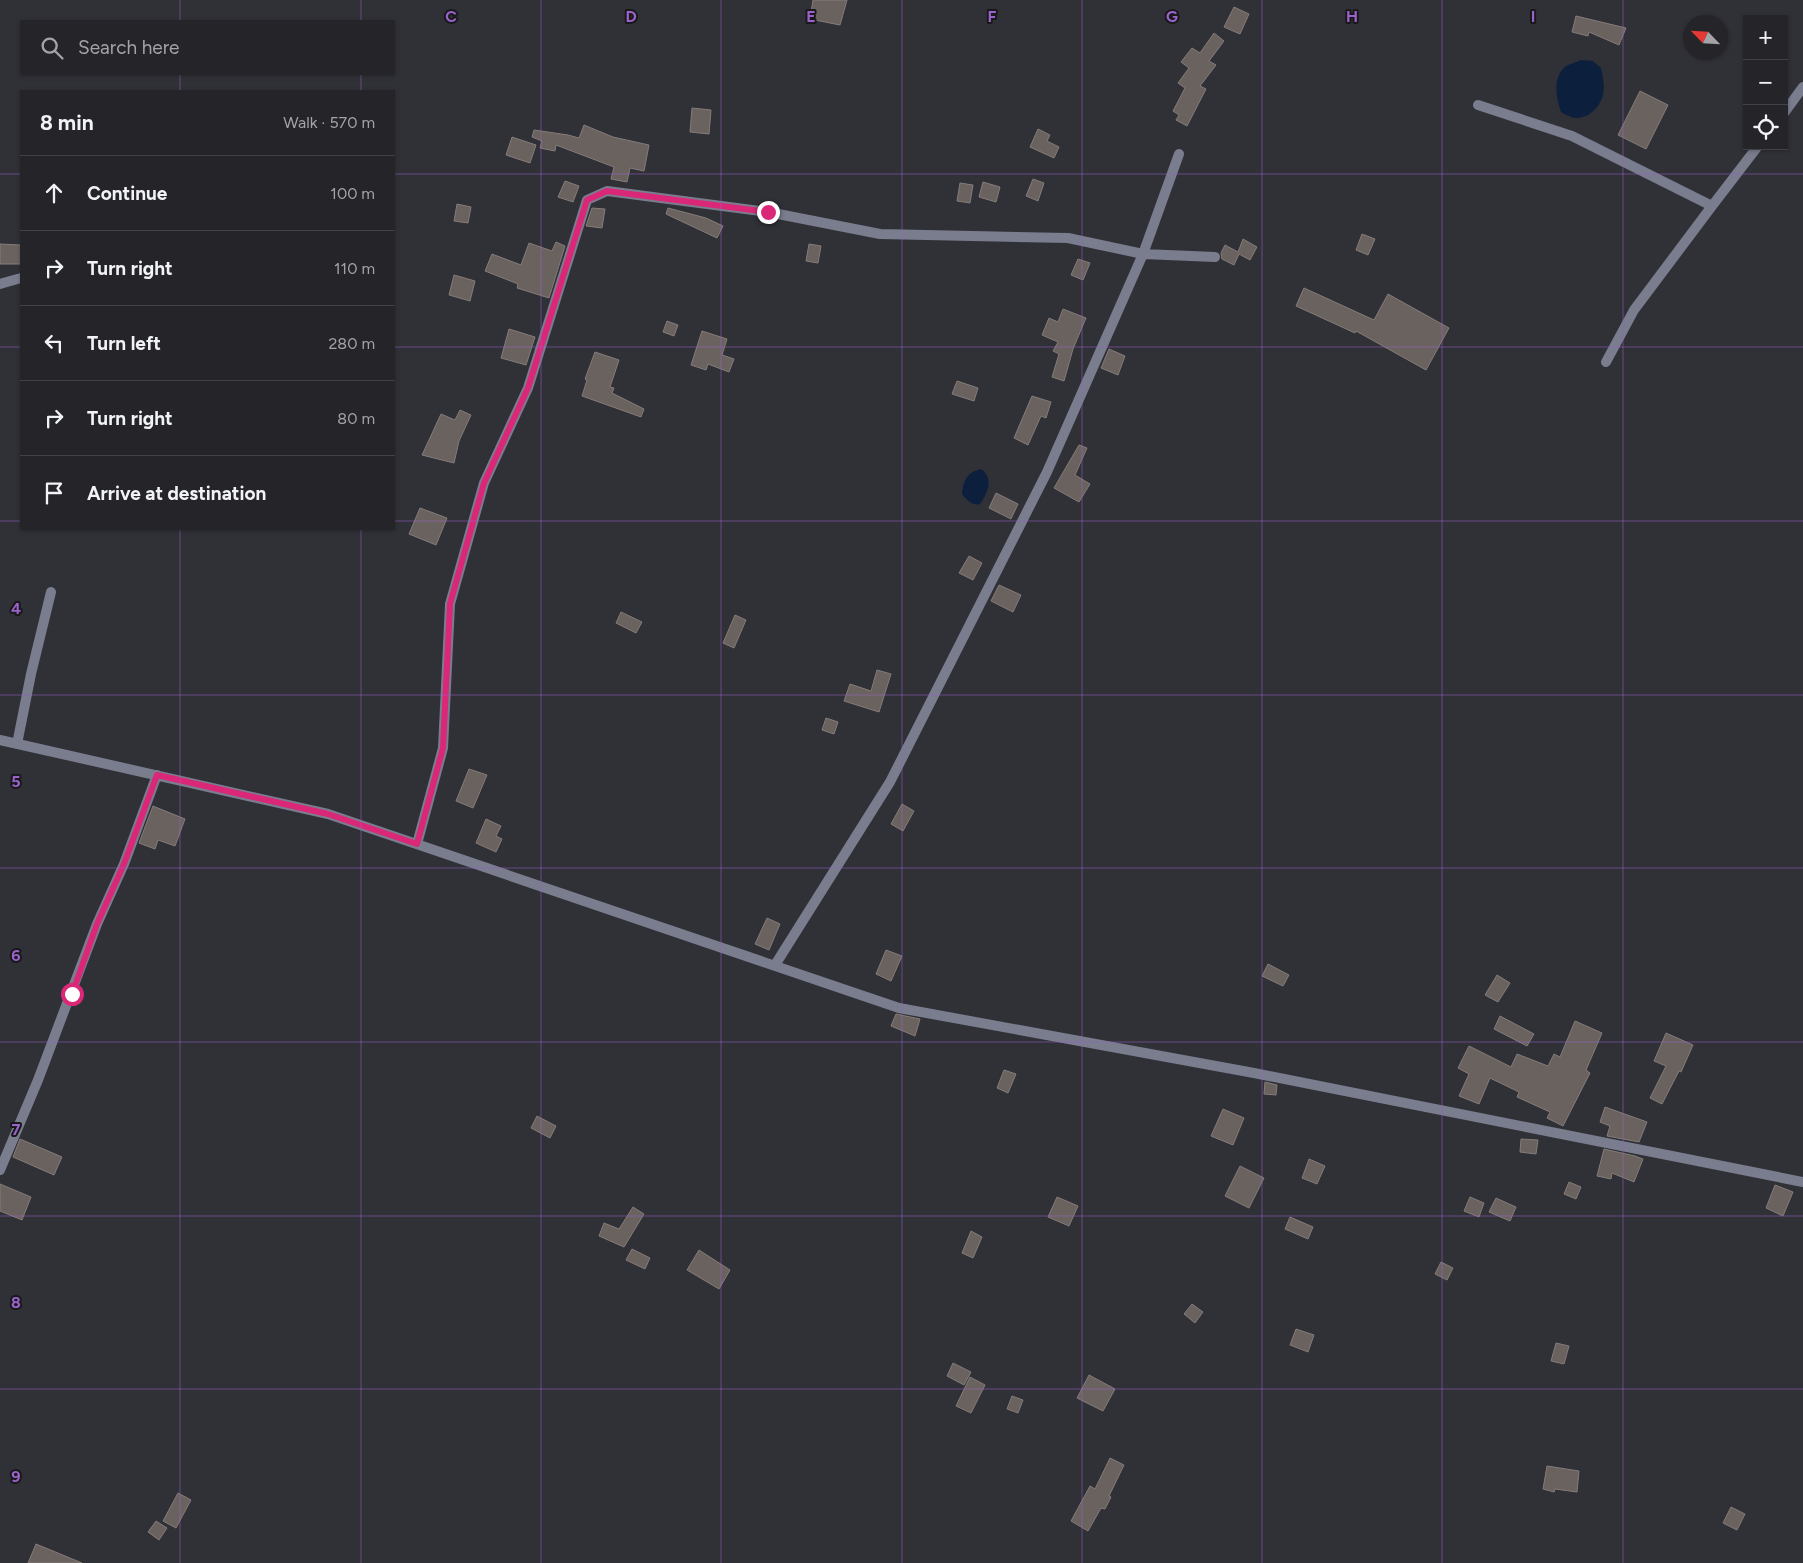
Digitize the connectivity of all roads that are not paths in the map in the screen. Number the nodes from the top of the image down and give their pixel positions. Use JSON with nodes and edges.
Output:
{"nodes":[{"id":1,"x":1803,"y":87,"type":"edge"},
{"id":2,"x":1478,"y":105,"type":"dead end"},
{"id":3,"x":1788,"y":108,"type":"edge"},
{"id":4,"x":1755,"y":150,"type":"edge"},
{"id":5,"x":1179,"y":154,"type":"dead end"},
{"id":6,"x":1712,"y":206,"type":"junction"},
{"id":7,"x":1143,"y":254,"type":"junction"},
{"id":8,"x":1215,"y":257,"type":"dead end"},
{"id":9,"x":20,"y":278,"type":"edge"},
{"id":10,"x":0,"y":284,"type":"edge"},
{"id":11,"x":1606,"y":362,"type":"dead end"},
{"id":12,"x":52,"y":592,"type":"dead end"},
{"id":13,"x":0,"y":740,"type":"edge"},
{"id":14,"x":17,"y":744,"type":"junction"},
{"id":15,"x":157,"y":775,"type":"junction"},
{"id":16,"x":417,"y":844,"type":"junction"},
{"id":17,"x":775,"y":965,"type":"junction"},
{"id":18,"x":0,"y":1170,"type":"edge"},
{"id":19,"x":1803,"y":1182,"type":"edge"}],
"edges":[{"from":1,"to":3,"type":"street"},
{"from":2,"to":6,"type":"street"},
{"from":4,"to":6,"type":"street"},
{"from":5,"to":7,"type":"street"},
{"from":6,"to":11,"type":"street"},
{"from":7,"to":8,"type":"street"},
{"from":7,"to":16,"type":"street"},
{"from":7,"to":17,"type":"street"},
{"from":9,"to":10,"type":"street"},
{"from":12,"to":14,"type":"street"},
{"from":13,"to":14,"type":"street"},
{"from":14,"to":15,"type":"street"},
{"from":15,"to":16,"type":"street"},
{"from":15,"to":18,"type":"street"},
{"from":16,"to":17,"type":"street"},
{"from":17,"to":19,"type":"street"}]}
